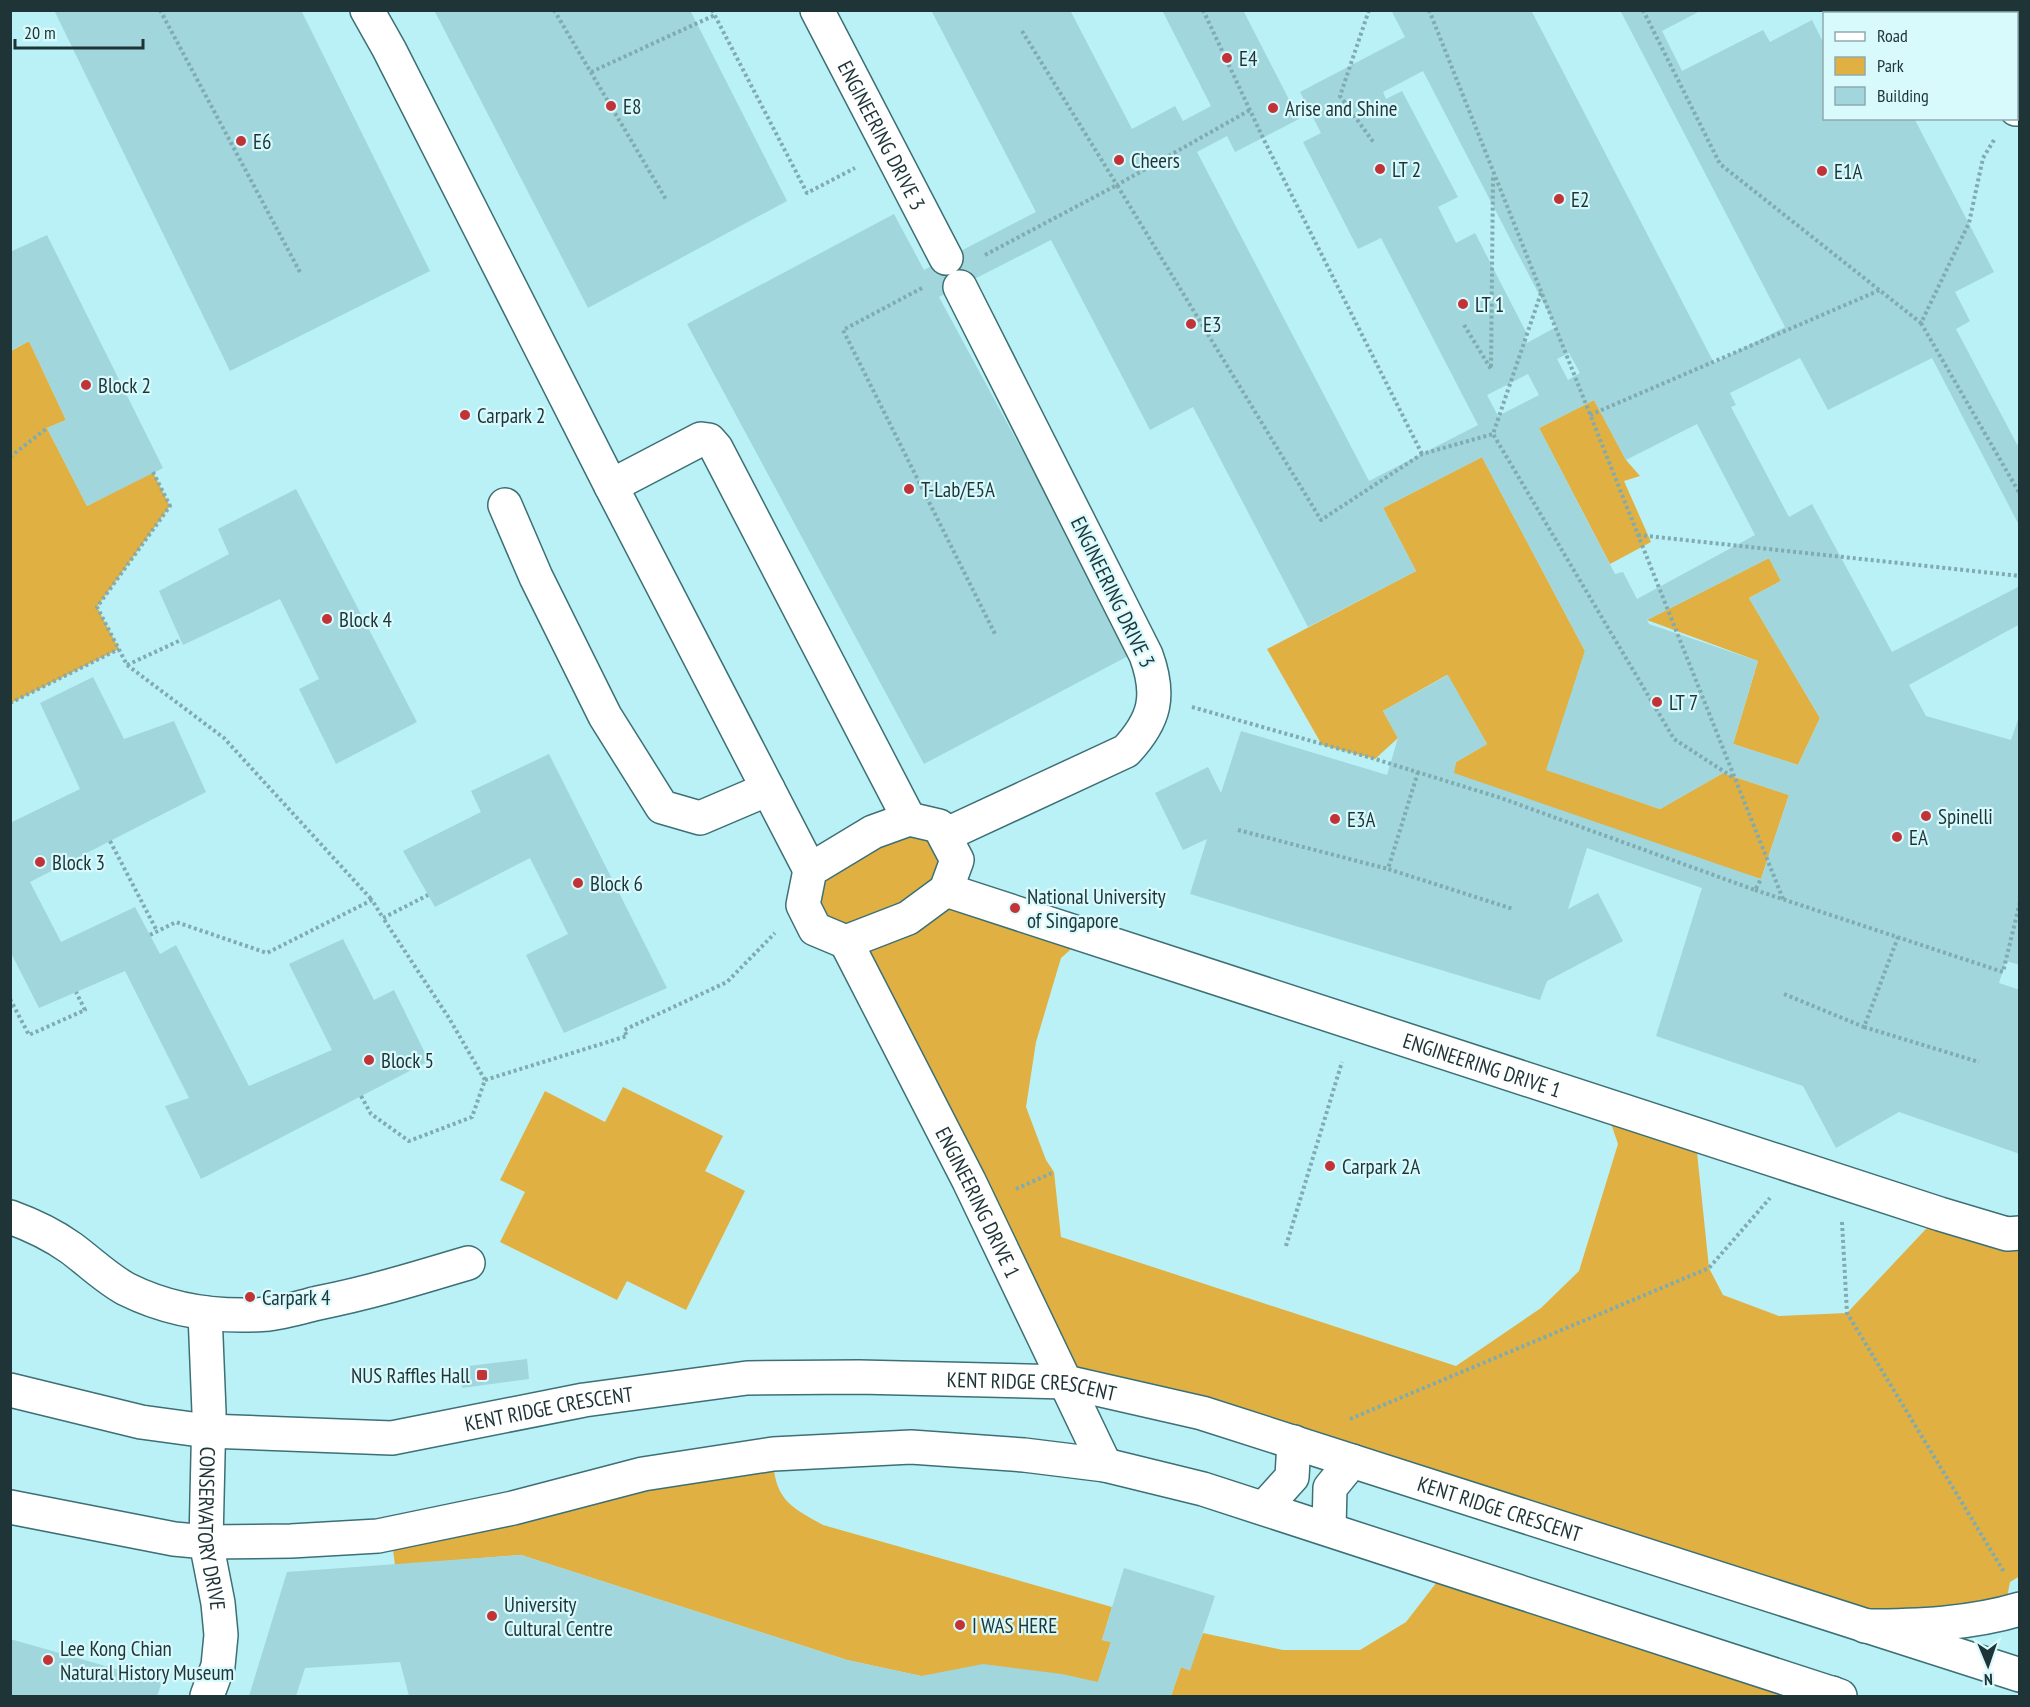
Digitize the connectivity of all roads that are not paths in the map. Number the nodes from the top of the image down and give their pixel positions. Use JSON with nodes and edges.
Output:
{"nodes":[{"id":1,"x":367,"y":10,"type":"edge"},
{"id":2,"x":818,"y":10,"type":"edge"},
{"id":3,"x":611,"y":486,"type":"junction"},
{"id":4,"x":505,"y":504,"type":"dead end"},
{"id":5,"x":768,"y":789,"type":"junction"},
{"id":6,"x":909,"y":819,"type":"junction"},
{"id":7,"x":945,"y":835,"type":"junction"},
{"id":8,"x":810,"y":870,"type":"junction"},
{"id":9,"x":946,"y":890,"type":"junction"},
{"id":10,"x":846,"y":942,"type":"junction"},
{"id":11,"x":10,"y":1218,"type":"edge"},
{"id":12,"x":2019,"y":1233,"type":"edge"},
{"id":13,"x":468,"y":1263,"type":"dead end"},
{"id":14,"x":205,"y":1313,"type":"junction"},
{"id":15,"x":1066,"y":1382,"type":"junction"},
{"id":16,"x":10,"y":1390,"type":"edge"},
{"id":17,"x":207,"y":1431,"type":"junction"},
{"id":18,"x":1294,"y":1443,"type":"junction"},
{"id":19,"x":1352,"y":1461,"type":"junction"},
{"id":20,"x":1105,"y":1465,"type":"junction"},
{"id":21,"x":10,"y":1506,"type":"edge"},
{"id":22,"x":1264,"y":1508,"type":"junction"},
{"id":23,"x":1329,"y":1529,"type":"junction"},
{"id":24,"x":206,"y":1542,"type":"junction"},
{"id":25,"x":2019,"y":1609,"type":"edge"},
{"id":26,"x":1865,"y":1626,"type":"junction"},
{"id":27,"x":2019,"y":1675,"type":"edge"},
{"id":28,"x":1836,"y":1695,"type":"edge"},
{"id":29,"x":207,"y":1696,"type":"edge"}],
"edges":[{"from":1,"to":3,"type":"street"},
{"from":2,"to":7,"type":"street","name":"ENGINEERING DRIVE 3"},
{"from":3,"to":5,"type":"street"},
{"from":3,"to":6,"type":"street"},
{"from":4,"to":5,"type":"street"},
{"from":5,"to":8,"type":"street"},
{"from":6,"to":7,"type":"street"},
{"from":6,"to":8,"type":"street"},
{"from":7,"to":9,"type":"street"},
{"from":8,"to":10,"type":"street"},
{"from":9,"to":10,"type":"street"},
{"from":9,"to":12,"type":"street","name":"ENGINEERING DRIVE 1"},
{"from":10,"to":15,"type":"street","name":"ENGINEERING DRIVE 1"},
{"from":11,"to":14,"type":"street"},
{"from":13,"to":14,"type":"street"},
{"from":14,"to":17,"type":"street","name":"CONSERVATORY DRIVE"},
{"from":15,"to":17,"type":"street","name":"KENT RIDGE CRESCENT"},
{"from":15,"to":18,"type":"street","name":"KENT RIDGE CRESCENT"},
{"from":15,"to":20,"type":"street","name":"ENGINEERING DRIVE 1"},
{"from":16,"to":17,"type":"street","name":"KENT RIDGE CRESCENT"},
{"from":17,"to":24,"type":"street","name":"CONSERVATORY DRIVE"},
{"from":18,"to":19,"type":"street","name":"KENT RIDGE CRESCENT"},
{"from":18,"to":22,"type":"street"},
{"from":19,"to":23,"type":"street"},
{"from":19,"to":26,"type":"street","name":"KENT RIDGE CRESCENT"},
{"from":20,"to":22,"type":"street"},
{"from":20,"to":24,"type":"street"},
{"from":21,"to":24,"type":"street"},
{"from":22,"to":23,"type":"street"},
{"from":23,"to":28,"type":"street"},
{"from":24,"to":29,"type":"street","name":"CONSERVATORY DRIVE"},
{"from":25,"to":26,"type":"street"},
{"from":26,"to":27,"type":"street","name":"KENT RIDGE CRESCENT"}]}
